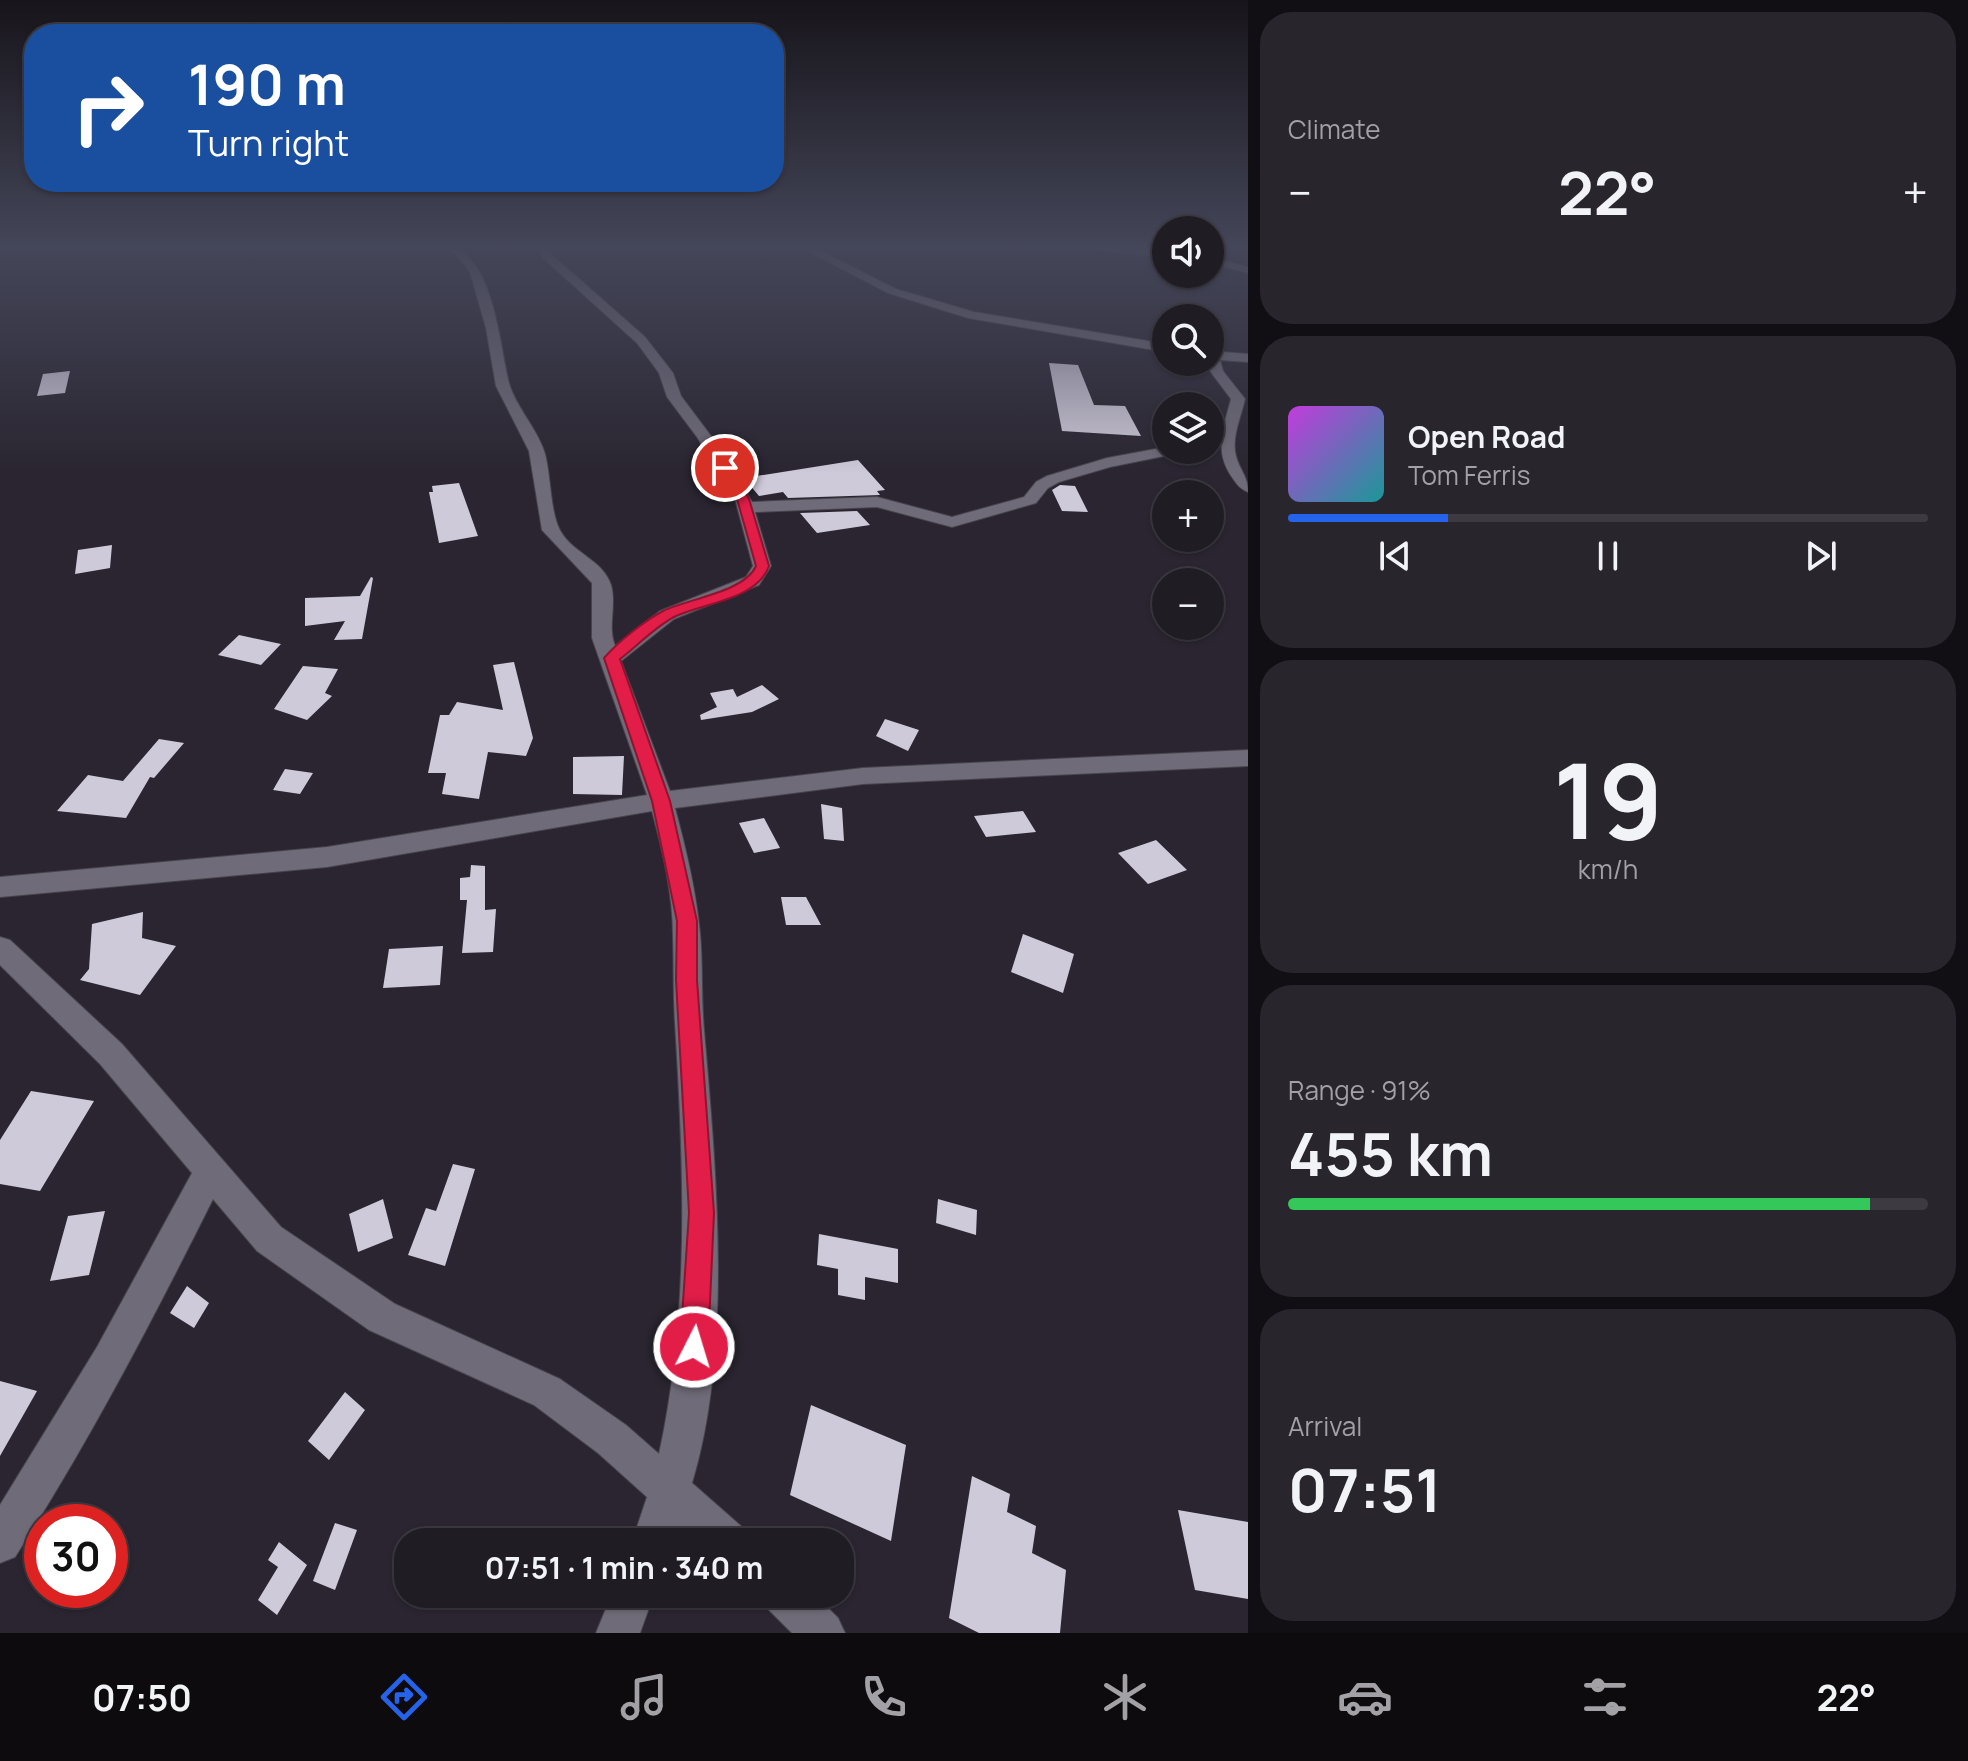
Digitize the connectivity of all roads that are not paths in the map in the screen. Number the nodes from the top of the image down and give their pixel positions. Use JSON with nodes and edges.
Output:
{"nodes":[{"id":1,"x":490,"y":321,"type":"edge"},
{"id":2,"x":619,"y":321,"type":"edge"},
{"id":3,"x":1008,"y":321,"type":"edge"},
{"id":4,"x":1152,"y":346,"type":"edge"},
{"id":5,"x":1224,"y":356,"type":"edge"},
{"id":6,"x":1248,"y":358,"type":"edge"},
{"id":7,"x":1221,"y":376,"type":"edge"},
{"id":8,"x":1228,"y":435,"type":"junction"},
{"id":9,"x":1224,"y":436,"type":"edge"},
{"id":10,"x":1152,"y":454,"type":"edge"},
{"id":11,"x":1248,"y":487,"type":"edge"},
{"id":12,"x":746,"y":507,"type":"junction"},
{"id":13,"x":612,"y":658,"type":"junction"},
{"id":14,"x":1248,"y":758,"type":"edge"},
{"id":15,"x":661,"y":801,"type":"junction"},
{"id":16,"x":0,"y":887,"type":"edge"},
{"id":17,"x":0,"y":948,"type":"edge"},
{"id":18,"x":210,"y":1171,"type":"junction"},
{"id":19,"x":672,"y":1492,"type":"junction"},
{"id":20,"x":658,"y":1528,"type":"edge"},
{"id":21,"x":712,"y":1528,"type":"edge"},
{"id":22,"x":0,"y":1542,"type":"edge"},
{"id":23,"x":628,"y":1608,"type":"edge"},
{"id":24,"x":797,"y":1608,"type":"edge"},
{"id":25,"x":618,"y":1633,"type":"edge"},
{"id":26,"x":823,"y":1633,"type":"edge"}],
"edges":[{"from":1,"to":13,"type":"street"},
{"from":2,"to":12,"type":"street"},
{"from":3,"to":4,"type":"street"},
{"from":5,"to":6,"type":"street"},
{"from":7,"to":8,"type":"street"},
{"from":8,"to":9,"type":"street"},
{"from":8,"to":11,"type":"street"},
{"from":10,"to":12,"type":"street"},
{"from":12,"to":13,"type":"street"},
{"from":13,"to":15,"type":"street"},
{"from":14,"to":15,"type":"street"},
{"from":15,"to":16,"type":"street"},
{"from":15,"to":19,"type":"street"},
{"from":17,"to":18,"type":"street"},
{"from":18,"to":19,"type":"street"},
{"from":18,"to":22,"type":"street"},
{"from":19,"to":20,"type":"street"},
{"from":19,"to":21,"type":"street"},
{"from":23,"to":25,"type":"street"},
{"from":24,"to":26,"type":"street"}]}
